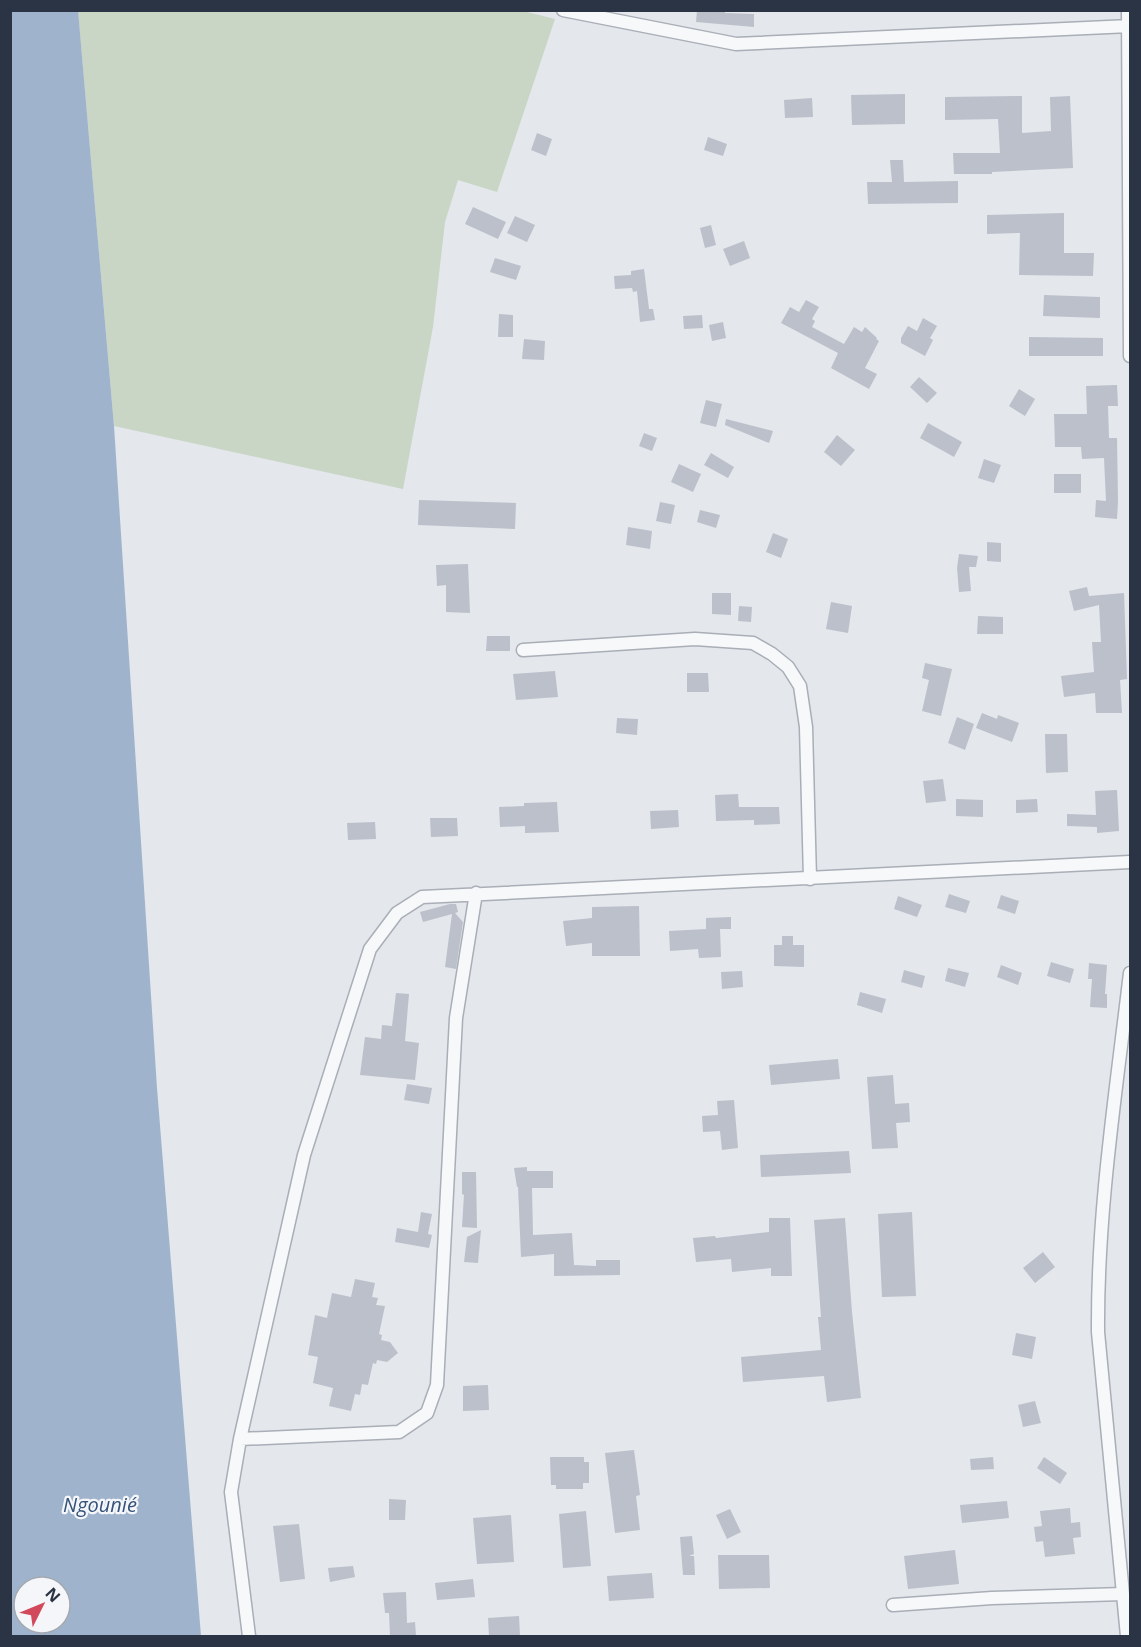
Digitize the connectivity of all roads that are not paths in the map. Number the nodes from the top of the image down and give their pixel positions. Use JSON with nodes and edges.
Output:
{"nodes":[{"id":1,"x":563,"y":10,"type":"edge"},
{"id":2,"x":1128,"y":10,"type":"edge"},
{"id":3,"x":1130,"y":26,"type":"edge"},
{"id":4,"x":1131,"y":356,"type":"edge"},
{"id":5,"x":523,"y":650,"type":"dead end"},
{"id":6,"x":1131,"y":862,"type":"edge"},
{"id":7,"x":810,"y":879,"type":"junction"},
{"id":8,"x":476,"y":894,"type":"junction"},
{"id":9,"x":1131,"y":973,"type":"edge"},
{"id":10,"x":240,"y":1439,"type":"junction"},
{"id":11,"x":1123,"y":1594,"type":"junction"},
{"id":12,"x":893,"y":1605,"type":"dead end"},
{"id":13,"x":249,"y":1636,"type":"edge"},
{"id":14,"x":1127,"y":1636,"type":"edge"}],
"edges":[{"from":1,"to":3,"type":"street"},
{"from":2,"to":3,"type":"street"},
{"from":3,"to":4,"type":"street"},
{"from":5,"to":7,"type":"street"},
{"from":6,"to":7,"type":"street"},
{"from":7,"to":8,"type":"street"},
{"from":8,"to":10,"type":"street"},
{"from":8,"to":10,"type":"street"},
{"from":9,"to":11,"type":"street"},
{"from":10,"to":13,"type":"street"},
{"from":11,"to":12,"type":"street"},
{"from":11,"to":14,"type":"street"}]}
